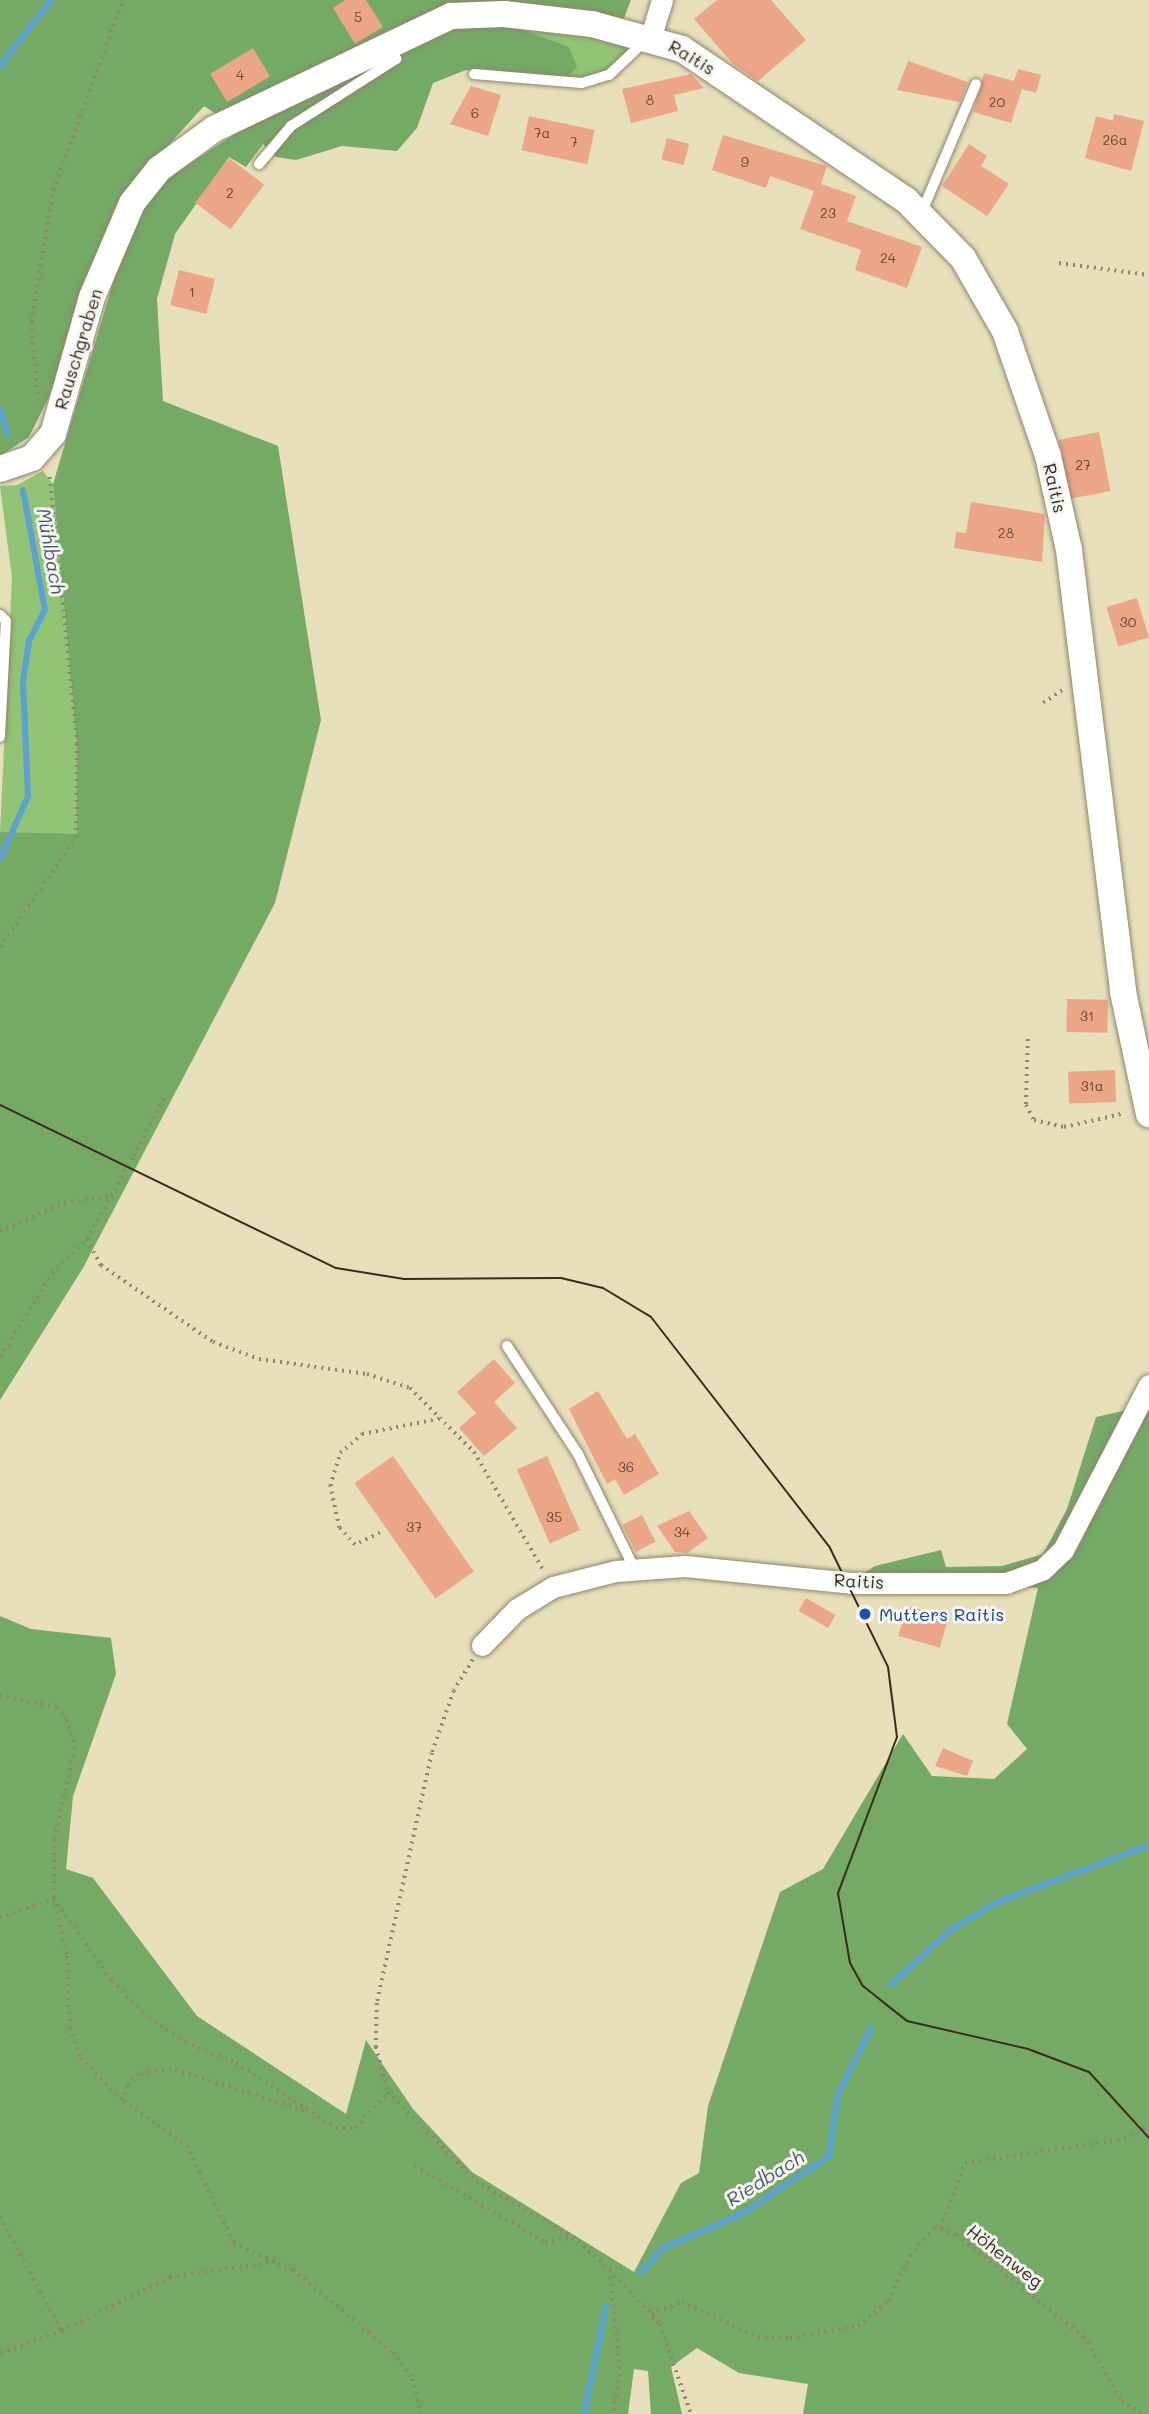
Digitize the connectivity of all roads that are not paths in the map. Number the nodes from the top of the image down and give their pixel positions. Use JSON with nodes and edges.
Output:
{"nodes":[{"id":1,"x":662,"y":0,"type":"edge"},
{"id":2,"x":651,"y":36,"type":"junction"},
{"id":3,"x":388,"y":41,"type":"junction"},
{"id":4,"x":474,"y":74,"type":"dead end"},
{"id":5,"x":976,"y":84,"type":"dead end"},
{"id":6,"x":259,"y":164,"type":"dead end"},
{"id":7,"x":132,"y":203,"type":"joint"},
{"id":8,"x":921,"y":214,"type":"junction"},
{"id":9,"x":0,"y":469,"type":"edge"},
{"id":10,"x":0,"y":615,"type":"edge"},
{"id":11,"x":0,"y":737,"type":"edge"},
{"id":12,"x":1148,"y":1111,"type":"edge"},
{"id":13,"x":507,"y":1346,"type":"dead end"},
{"id":14,"x":1149,"y":1385,"type":"edge"},
{"id":15,"x":635,"y":1570,"type":"junction"},
{"id":16,"x":482,"y":1645,"type":"road end"}],
"edges":[{"from":1,"to":2,"type":"street","name":"Raitis"},
{"from":2,"to":3,"type":"street","name":"Raitis"},
{"from":2,"to":4,"type":"lane"},
{"from":2,"to":8,"type":"street","name":"Raitis"},
{"from":3,"to":6,"type":"lane"},
{"from":3,"to":7,"type":"street","name":"Raitis"},
{"from":5,"to":8,"type":"lane"},
{"from":7,"to":9,"type":"street","name":"Rauschgraben"},
{"from":8,"to":12,"type":"street","name":"Raitis"},
{"from":10,"to":11,"type":"lane"},
{"from":13,"to":15,"type":"lane"},
{"from":14,"to":15,"type":"street","name":"Raitis"},
{"from":15,"to":16,"type":"street","name":"Raitis"}]}
